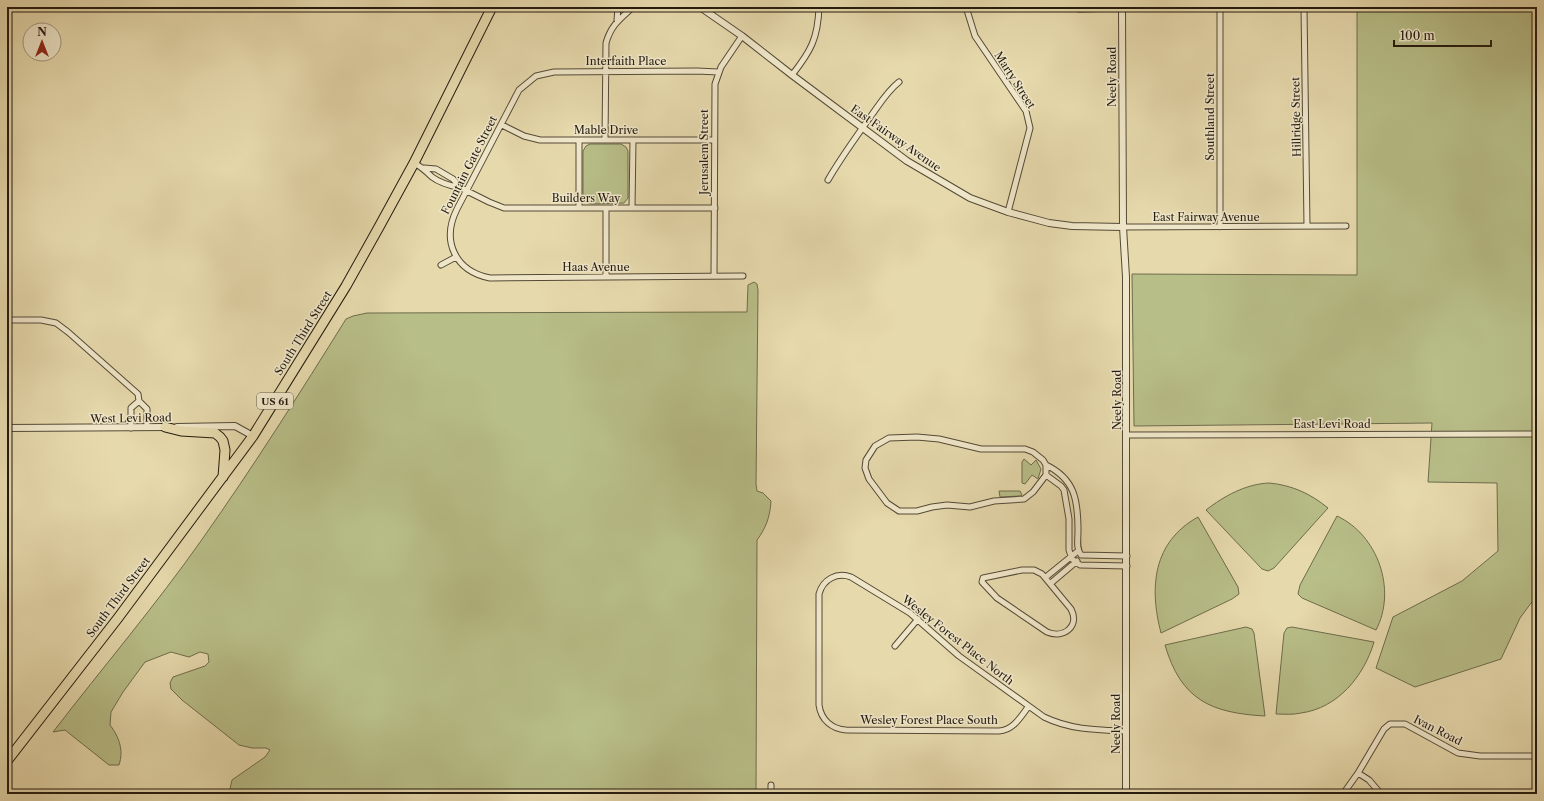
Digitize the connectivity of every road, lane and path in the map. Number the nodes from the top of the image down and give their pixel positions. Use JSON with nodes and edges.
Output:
{"nodes":[{"id":1,"x":492,"y":7,"type":"edge"},
{"id":2,"x":618,"y":7,"type":"edge"},
{"id":3,"x":633,"y":7,"type":"edge"},
{"id":4,"x":700,"y":7,"type":"edge"},
{"id":5,"x":819,"y":7,"type":"edge"},
{"id":6,"x":966,"y":7,"type":"edge"},
{"id":7,"x":1076,"y":7,"type":"edge"},
{"id":8,"x":1220,"y":7,"type":"edge"},
{"id":9,"x":1304,"y":7,"type":"edge"},
{"id":10,"x":1122,"y":8,"type":"edge"},
{"id":11,"x":617,"y":20,"type":"junction"},
{"id":12,"x":742,"y":36,"type":"junction"},
{"id":13,"x":605,"y":72,"type":"junction"},
{"id":14,"x":718,"y":72,"type":"junction"},
{"id":15,"x":792,"y":75,"type":"junction"},
{"id":16,"x":536,"y":76,"type":"joint"},
{"id":17,"x":899,"y":82,"type":"dead end"},
{"id":18,"x":502,"y":125,"type":"junction"},
{"id":19,"x":863,"y":127,"type":"junction"},
{"id":20,"x":579,"y":140,"type":"junction"},
{"id":21,"x":605,"y":140,"type":"junction"},
{"id":22,"x":633,"y":140,"type":"junction"},
{"id":23,"x":714,"y":140,"type":"junction"},
{"id":24,"x":414,"y":163,"type":"junction"},
{"id":25,"x":424,"y":168,"type":"junction"},
{"id":26,"x":828,"y":180,"type":"dead end"},
{"id":27,"x":464,"y":189,"type":"junction"},
{"id":28,"x":579,"y":208,"type":"junction"},
{"id":29,"x":606,"y":208,"type":"junction"},
{"id":30,"x":632,"y":208,"type":"junction"},
{"id":31,"x":714,"y":208,"type":"junction"},
{"id":32,"x":1008,"y":212,"type":"junction"},
{"id":33,"x":1307,"y":226,"type":"junction"},
{"id":34,"x":1346,"y":226,"type":"dead end"},
{"id":35,"x":1123,"y":227,"type":"junction"},
{"id":36,"x":1220,"y":227,"type":"junction"},
{"id":37,"x":456,"y":257,"type":"junction"},
{"id":38,"x":441,"y":265,"type":"dead end"},
{"id":39,"x":714,"y":276,"type":"junction"},
{"id":40,"x":743,"y":276,"type":"dead end"},
{"id":41,"x":606,"y":277,"type":"junction"},
{"id":42,"x":7,"y":320,"type":"edge"},
{"id":43,"x":139,"y":400,"type":"junction"},
{"id":44,"x":147,"y":427,"type":"junction"},
{"id":45,"x":165,"y":427,"type":"junction"},
{"id":46,"x":7,"y":428,"type":"edge"},
{"id":47,"x":131,"y":428,"type":"junction"},
{"id":48,"x":1537,"y":434,"type":"edge"},
{"id":49,"x":1127,"y":435,"type":"junction"},
{"id":50,"x":253,"y":436,"type":"junction"},
{"id":51,"x":1046,"y":465,"type":"junction"},
{"id":52,"x":1046,"y":475,"type":"junction"},
{"id":53,"x":223,"y":477,"type":"junction"},
{"id":54,"x":1069,"y":527,"type":"junction"},
{"id":55,"x":1078,"y":527,"type":"junction"},
{"id":56,"x":1080,"y":553,"type":"junction"},
{"id":57,"x":1071,"y":556,"type":"junction"},
{"id":58,"x":1094,"y":556,"type":"junction"},
{"id":59,"x":1127,"y":556,"type":"junction"},
{"id":60,"x":1076,"y":562,"type":"junction"},
{"id":61,"x":1094,"y":565,"type":"junction"},
{"id":62,"x":1127,"y":566,"type":"junction"},
{"id":63,"x":1046,"y":577,"type":"junction"},
{"id":64,"x":1051,"y":584,"type":"junction"},
{"id":65,"x":918,"y":619,"type":"junction"},
{"id":66,"x":895,"y":646,"type":"dead end"},
{"id":67,"x":1028,"y":707,"type":"junction"},
{"id":68,"x":824,"y":718,"type":"joint"},
{"id":69,"x":1126,"y":731,"type":"junction"},
{"id":70,"x":1537,"y":756,"type":"edge"},
{"id":71,"x":7,"y":762,"type":"edge"},
{"id":72,"x":1358,"y":773,"type":"junction"},
{"id":73,"x":771,"y":785,"type":"dead end"},
{"id":74,"x":771,"y":794,"type":"edge"},
{"id":75,"x":1126,"y":794,"type":"edge"},
{"id":76,"x":1343,"y":794,"type":"edge"},
{"id":77,"x":1382,"y":794,"type":"edge"}],
"edges":[{"from":1,"to":24,"type":"highway","name":"South Third Street","number":"US 61"},
{"from":2,"to":11,"type":"street"},
{"from":3,"to":11,"type":"street"},
{"from":4,"to":12,"type":"street","name":"East Fairway Avenue"},
{"from":5,"to":15,"type":"street"},
{"from":6,"to":32,"type":"street","name":"Marty Street"},
{"from":7,"to":10,"type":"street"},
{"from":8,"to":36,"type":"street","name":"Southland Street"},
{"from":9,"to":33,"type":"street","name":"Hillridge Street"},
{"from":10,"to":35,"type":"street","name":"Neely Road"},
{"from":11,"to":13,"type":"street"},
{"from":12,"to":14,"type":"street","name":"Jerusalem Street"},
{"from":12,"to":15,"type":"street","name":"East Fairway Avenue"},
{"from":13,"to":14,"type":"street","name":"Interfaith Place"},
{"from":13,"to":16,"type":"street","name":"Interfaith Place"},
{"from":13,"to":21,"type":"street"},
{"from":14,"to":23,"type":"street","name":"Jerusalem Street"},
{"from":15,"to":19,"type":"street","name":"East Fairway Avenue"},
{"from":16,"to":18,"type":"street","name":"Fountain Gate Street"},
{"from":17,"to":19,"type":"street"},
{"from":18,"to":20,"type":"street","name":"Mable Drive"},
{"from":18,"to":27,"type":"street","name":"Fountain Gate Street"},
{"from":19,"to":26,"type":"street"},
{"from":19,"to":32,"type":"street","name":"East Fairway Avenue"},
{"from":20,"to":21,"type":"street","name":"Mable Drive"},
{"from":20,"to":28,"type":"street"},
{"from":21,"to":22,"type":"street","name":"Mable Drive"},
{"from":22,"to":23,"type":"street","name":"Mable Drive"},
{"from":22,"to":30,"type":"street"},
{"from":23,"to":31,"type":"street","name":"Jerusalem Street"},
{"from":24,"to":25,"type":"street","name":"Builders Way"},
{"from":24,"to":50,"type":"highway","name":"South Third Street","number":"US 61"},
{"from":25,"to":27,"type":"street","name":"Builders Way"},
{"from":25,"to":27,"type":"street","name":"Builders Way"},
{"from":27,"to":28,"type":"street","name":"Builders Way"},
{"from":27,"to":37,"type":"street","name":"Fountain Gate Street"},
{"from":28,"to":29,"type":"street","name":"Builders Way"},
{"from":29,"to":30,"type":"street","name":"Builders Way"},
{"from":29,"to":41,"type":"street"},
{"from":30,"to":31,"type":"street","name":"Builders Way"},
{"from":31,"to":39,"type":"street","name":"Jerusalem Street"},
{"from":32,"to":35,"type":"street","name":"East Fairway Avenue"},
{"from":33,"to":34,"type":"street","name":"East Fairway Avenue"},
{"from":33,"to":36,"type":"street","name":"East Fairway Avenue"},
{"from":35,"to":36,"type":"street","name":"East Fairway Avenue"},
{"from":35,"to":49,"type":"street","name":"Neely Road"},
{"from":37,"to":38,"type":"street"},
{"from":37,"to":41,"type":"street","name":"Haas Avenue"},
{"from":39,"to":40,"type":"street","name":"Haas Avenue"},
{"from":39,"to":41,"type":"street","name":"Haas Avenue"},
{"from":42,"to":43,"type":"street"},
{"from":43,"to":44,"type":"street"},
{"from":43,"to":47,"type":"street"},
{"from":44,"to":45,"type":"street","name":"West Levi Road"},
{"from":44,"to":47,"type":"street","name":"West Levi Road"},
{"from":45,"to":50,"type":"street","name":"West Levi Road"},
{"from":45,"to":53,"type":"highway"},
{"from":46,"to":47,"type":"street","name":"West Levi Road"},
{"from":48,"to":49,"type":"street","name":"East Levi Road"},
{"from":49,"to":59,"type":"street","name":"Neely Road"},
{"from":50,"to":53,"type":"highway","name":"South Third Street","number":"US 61"},
{"from":51,"to":52,"type":"street"},
{"from":51,"to":52,"type":"street"},
{"from":51,"to":55,"type":"street"},
{"from":52,"to":54,"type":"street"},
{"from":53,"to":71,"type":"highway","name":"South Third Street","number":"US 61"},
{"from":54,"to":55,"type":"street"},
{"from":54,"to":57,"type":"street"},
{"from":55,"to":56,"type":"street"},
{"from":56,"to":57,"type":"street"},
{"from":56,"to":58,"type":"street"},
{"from":56,"to":60,"type":"street"},
{"from":57,"to":60,"type":"street"},
{"from":57,"to":63,"type":"street"},
{"from":58,"to":59,"type":"street"},
{"from":58,"to":61,"type":"street"},
{"from":59,"to":62,"type":"street","name":"Neely Road"},
{"from":60,"to":61,"type":"street"},
{"from":60,"to":64,"type":"street"},
{"from":61,"to":62,"type":"street"},
{"from":62,"to":69,"type":"street","name":"Neely Road"},
{"from":63,"to":64,"type":"street"},
{"from":63,"to":64,"type":"street"},
{"from":65,"to":66,"type":"street"},
{"from":65,"to":67,"type":"street","name":"Wesley Forest Place North"},
{"from":65,"to":68,"type":"street","name":"Wesley Forest Place North"},
{"from":67,"to":68,"type":"street","name":"Wesley Forest Place South"},
{"from":67,"to":69,"type":"street","name":"Wesley Forest Place North"},
{"from":69,"to":75,"type":"street","name":"Neely Road"},
{"from":70,"to":72,"type":"street","name":"Ivan Road"},
{"from":72,"to":76,"type":"street","name":"Ivan Road"},
{"from":72,"to":77,"type":"street"},
{"from":73,"to":74,"type":"street"}]}
